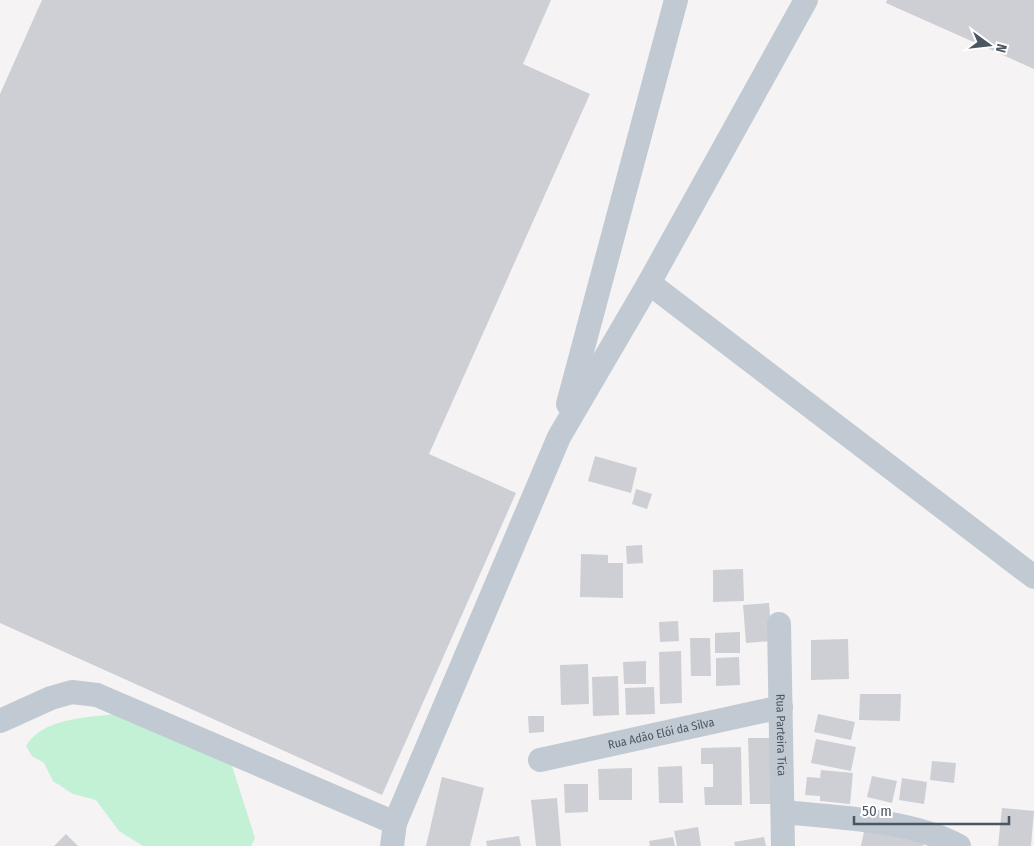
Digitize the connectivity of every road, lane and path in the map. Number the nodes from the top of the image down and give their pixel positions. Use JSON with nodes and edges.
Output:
{"nodes":[{"id":1,"x":676,"y":0,"type":"edge"},
{"id":2,"x":806,"y":0,"type":"edge"},
{"id":3,"x":649,"y":283,"type":"junction"},
{"id":4,"x":559,"y":437,"type":"junction"},
{"id":5,"x":1034,"y":577,"type":"edge"},
{"id":6,"x":779,"y":624,"type":"dead end"},
{"id":7,"x":781,"y":707,"type":"junction"},
{"id":8,"x":0,"y":721,"type":"edge"},
{"id":9,"x":540,"y":760,"type":"dead end"},
{"id":10,"x":783,"y":812,"type":"junction"},
{"id":11,"x":393,"y":835,"type":"edge"},
{"id":12,"x":783,"y":846,"type":"edge"},
{"id":13,"x":960,"y":846,"type":"edge"}],
"edges":[{"from":1,"to":4,"type":"street"},
{"from":2,"to":3,"type":"street"},
{"from":3,"to":4,"type":"street"},
{"from":3,"to":5,"type":"street"},
{"from":4,"to":11,"type":"street"},
{"from":6,"to":7,"type":"street","name":"Rua Parteira Tica"},
{"from":7,"to":9,"type":"street","name":"Rua Adão Elói da Silva"},
{"from":7,"to":10,"type":"street","name":"Rua Parteira Tica"},
{"from":8,"to":11,"type":"street"},
{"from":10,"to":12,"type":"street","name":"Rua Parteira Tica"},
{"from":10,"to":13,"type":"street"}]}
